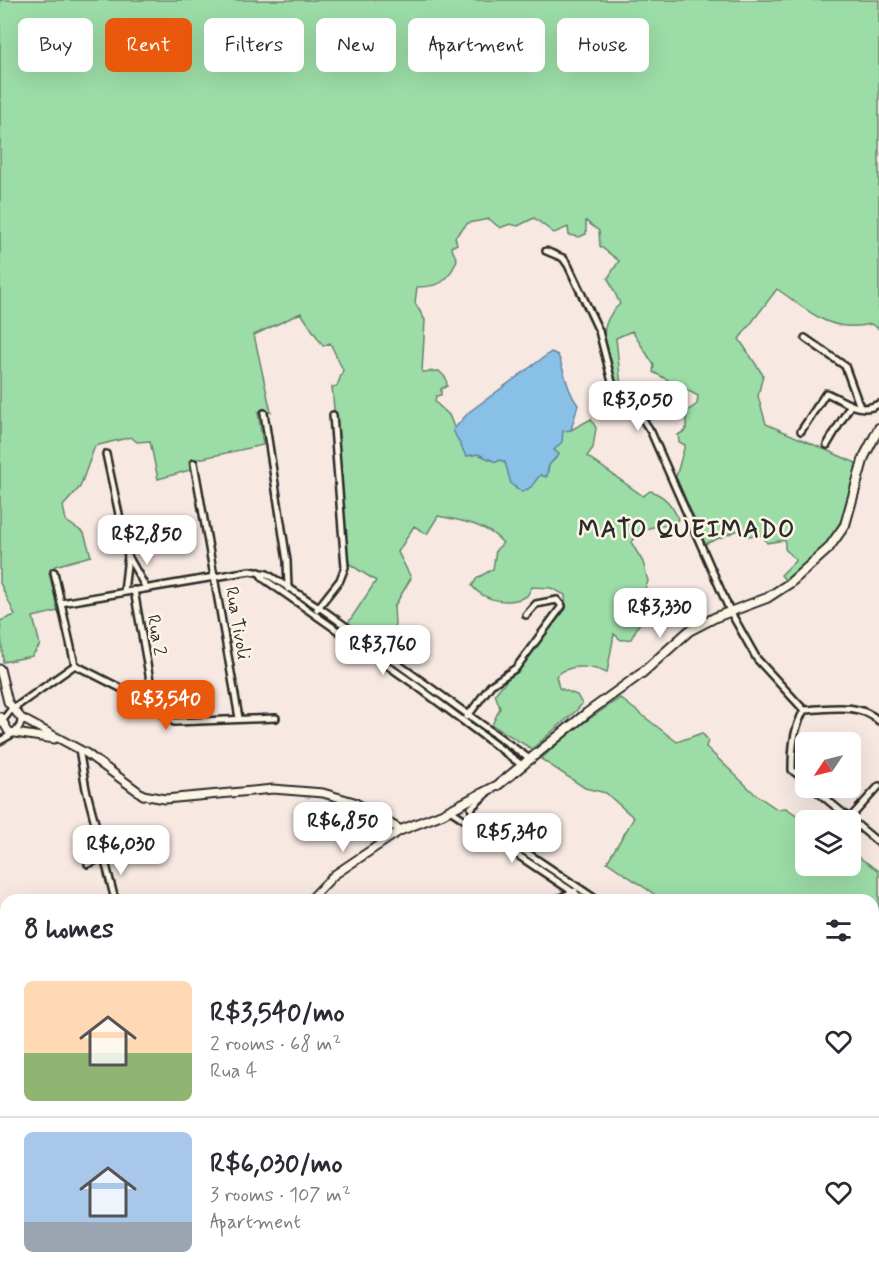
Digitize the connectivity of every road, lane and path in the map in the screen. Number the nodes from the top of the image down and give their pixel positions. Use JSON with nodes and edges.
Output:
{"nodes":[{"id":1,"x":546,"y":251,"type":"dead end"},
{"id":2,"x":805,"y":338,"type":"dead end"},
{"id":3,"x":879,"y":404,"type":"edge"},
{"id":4,"x":850,"y":406,"type":"junction"},
{"id":5,"x":860,"y":407,"type":"junction"},
{"id":6,"x":264,"y":413,"type":"dead end"},
{"id":7,"x":333,"y":415,"type":"dead end"},
{"id":8,"x":879,"y":428,"type":"edge"},
{"id":9,"x":801,"y":431,"type":"dead end"},
{"id":10,"x":826,"y":445,"type":"dead end"},
{"id":11,"x":106,"y":454,"type":"dead end"},
{"id":12,"x":194,"y":463,"type":"dead end"},
{"id":13,"x":128,"y":556,"type":"junction"},
{"id":14,"x":54,"y":572,"type":"dead end"},
{"id":15,"x":214,"y":577,"type":"junction"},
{"id":16,"x":146,"y":588,"type":"junction"},
{"id":17,"x":134,"y":590,"type":"junction"},
{"id":18,"x":288,"y":591,"type":"junction"},
{"id":19,"x":124,"y":592,"type":"junction"},
{"id":20,"x":61,"y":603,"type":"junction"},
{"id":21,"x":319,"y":607,"type":"junction"},
{"id":22,"x":730,"y":611,"type":"junction"},
{"id":23,"x":314,"y":612,"type":"junction"},
{"id":24,"x":526,"y":615,"type":"dead end"},
{"id":25,"x":75,"y":665,"type":"junction"},
{"id":26,"x":0,"y":669,"type":"edge"},
{"id":27,"x":423,"y":681,"type":"junction"},
{"id":28,"x":150,"y":684,"type":"junction"},
{"id":29,"x":418,"y":687,"type":"junction"},
{"id":30,"x":138,"y":697,"type":"junction"},
{"id":31,"x":12,"y":709,"type":"junction"},
{"id":32,"x":155,"y":710,"type":"junction"},
{"id":33,"x":804,"y":710,"type":"junction"},
{"id":34,"x":469,"y":715,"type":"junction"},
{"id":35,"x":21,"y":718,"type":"junction"},
{"id":36,"x":239,"y":718,"type":"junction"},
{"id":37,"x":276,"y":718,"type":"dead end"},
{"id":38,"x":0,"y":721,"type":"edge"},
{"id":39,"x":465,"y":721,"type":"junction"},
{"id":40,"x":879,"y":721,"type":"edge"},
{"id":41,"x":14,"y":734,"type":"junction"},
{"id":42,"x":60,"y":740,"type":"junction"},
{"id":43,"x":0,"y":741,"type":"edge"},
{"id":44,"x":79,"y":749,"type":"junction"},
{"id":45,"x":531,"y":760,"type":"junction"},
{"id":46,"x":523,"y":766,"type":"junction"},
{"id":47,"x":795,"y":772,"type":"edge"},
{"id":48,"x":879,"y":786,"type":"edge"},
{"id":49,"x":492,"y":788,"type":"junction"},
{"id":50,"x":825,"y":798,"type":"edge"},
{"id":51,"x":450,"y":810,"type":"junction"},
{"id":52,"x":840,"y":810,"type":"edge"},
{"id":53,"x":857,"y":810,"type":"edge"},
{"id":54,"x":861,"y":827,"type":"edge"},
{"id":55,"x":401,"y":830,"type":"junction"},
{"id":56,"x":879,"y":843,"type":"edge"},
{"id":57,"x":104,"y":857,"type":"junction"},
{"id":58,"x":88,"y":864,"type":"dead end"},
{"id":59,"x":579,"y":888,"type":"junction"},
{"id":60,"x":574,"y":892,"type":"junction"},
{"id":61,"x":113,"y":894,"type":"edge"},
{"id":62,"x":316,"y":894,"type":"edge"},
{"id":63,"x":569,"y":894,"type":"edge"},
{"id":64,"x":577,"y":894,"type":"edge"},
{"id":65,"x":588,"y":894,"type":"edge"}],
"edges":[{"from":1,"to":22,"type":"street"},
{"from":2,"to":5,"type":"street"},
{"from":3,"to":5,"type":"street"},
{"from":4,"to":5,"type":"street"},
{"from":4,"to":9,"type":"street"},
{"from":4,"to":10,"type":"street"},
{"from":6,"to":18,"type":"street"},
{"from":7,"to":21,"type":"street"},
{"from":8,"to":22,"type":"main road"},
{"from":11,"to":13,"type":"street"},
{"from":12,"to":15,"type":"street","name":"Rua Tivoli"},
{"from":13,"to":16,"type":"street"},
{"from":13,"to":19,"type":"street"},
{"from":14,"to":20,"type":"street"},
{"from":15,"to":16,"type":"street"},
{"from":15,"to":18,"type":"street"},
{"from":15,"to":36,"type":"street","name":"Rua Tivoli"},
{"from":16,"to":17,"type":"street"},
{"from":17,"to":19,"type":"street"},
{"from":17,"to":28,"type":"street","name":"Rua 2"},
{"from":18,"to":21,"type":"street"},
{"from":18,"to":23,"type":"street"},
{"from":19,"to":20,"type":"street"},
{"from":20,"to":25,"type":"street"},
{"from":21,"to":23,"type":"street"},
{"from":21,"to":27,"type":"street"},
{"from":22,"to":33,"type":"street"},
{"from":22,"to":45,"type":"main road"},
{"from":23,"to":29,"type":"street"},
{"from":24,"to":34,"type":"street"},
{"from":25,"to":30,"type":"street"},
{"from":25,"to":31,"type":"street"},
{"from":26,"to":31,"type":"street"},
{"from":27,"to":29,"type":"street"},
{"from":27,"to":34,"type":"street"},
{"from":28,"to":30,"type":"street"},
{"from":28,"to":32,"type":"street","name":"Rua 2"},
{"from":29,"to":39,"type":"street"},
{"from":30,"to":32,"type":"street"},
{"from":31,"to":35,"type":"street"},
{"from":31,"to":38,"type":"street"},
{"from":32,"to":36,"type":"street"},
{"from":33,"to":40,"type":"street"},
{"from":33,"to":47,"type":"street"},
{"from":34,"to":39,"type":"street"},
{"from":34,"to":45,"type":"street"},
{"from":35,"to":41,"type":"street"},
{"from":35,"to":42,"type":"street"},
{"from":36,"to":37,"type":"street"},
{"from":38,"to":41,"type":"street"},
{"from":39,"to":46,"type":"street"},
{"from":41,"to":42,"type":"street"},
{"from":41,"to":43,"type":"street"},
{"from":42,"to":44,"type":"street"},
{"from":44,"to":55,"type":"street"},
{"from":44,"to":57,"type":"street"},
{"from":45,"to":46,"type":"main road"},
{"from":46,"to":49,"type":"main road"},
{"from":48,"to":53,"type":"street"},
{"from":49,"to":51,"type":"main road"},
{"from":49,"to":59,"type":"street"},
{"from":50,"to":52,"type":"street"},
{"from":51,"to":55,"type":"main road"},
{"from":51,"to":60,"type":"street"},
{"from":54,"to":56,"type":"street"},
{"from":55,"to":62,"type":"street"},
{"from":57,"to":58,"type":"street"},
{"from":57,"to":61,"type":"street"},
{"from":59,"to":60,"type":"street"},
{"from":59,"to":65,"type":"street"},
{"from":60,"to":63,"type":"street"},
{"from":60,"to":64,"type":"street"}]}
